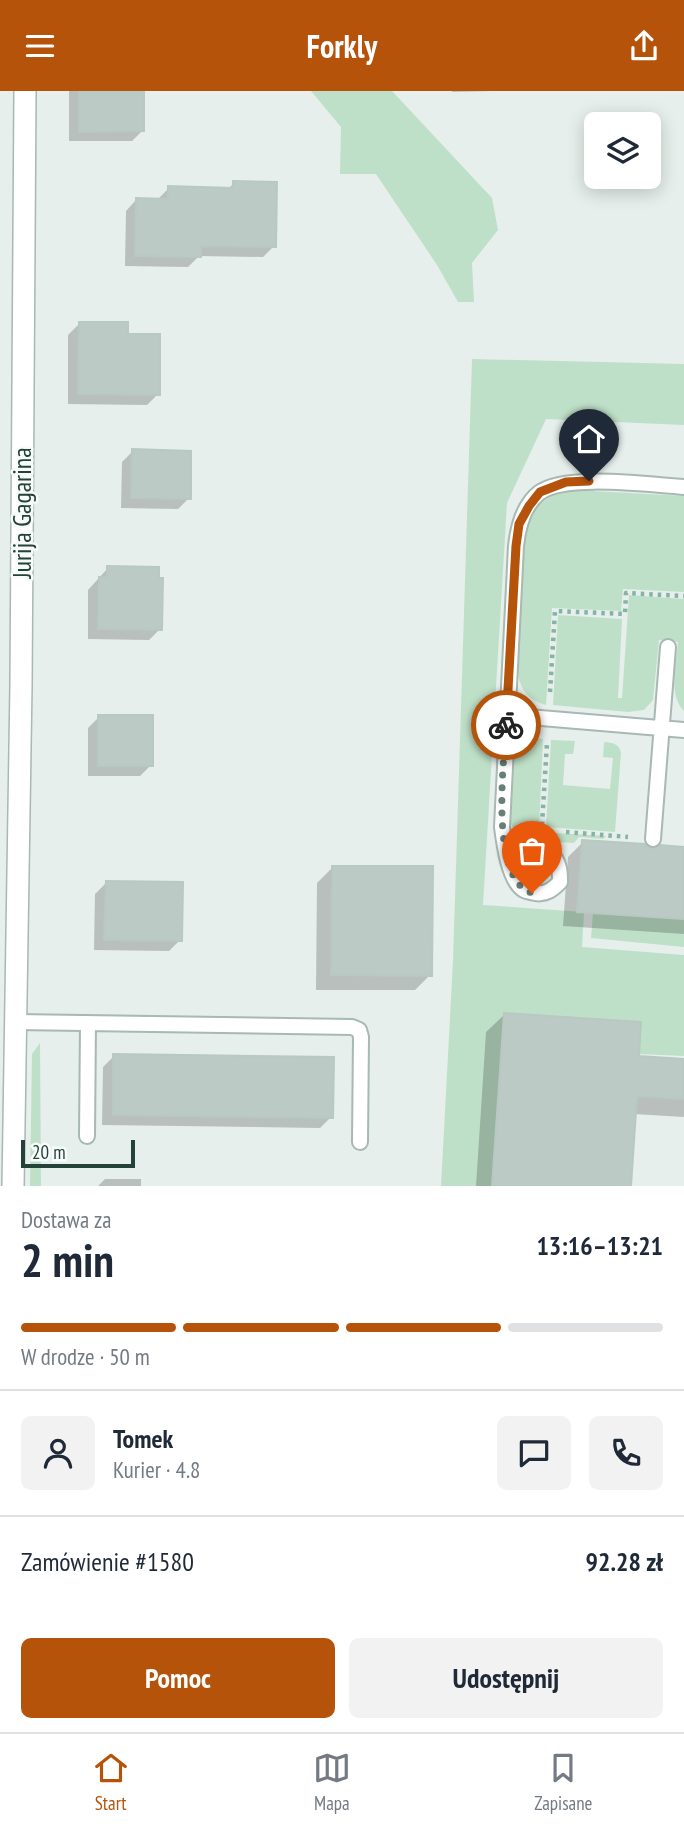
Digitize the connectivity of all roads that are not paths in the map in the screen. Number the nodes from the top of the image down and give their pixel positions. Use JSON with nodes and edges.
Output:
{"nodes":[{"id":1,"x":25,"y":91,"type":"edge"},
{"id":2,"x":684,"y":487,"type":"edge"},
{"id":3,"x":668,"y":647,"type":"dead end"},
{"id":4,"x":10,"y":685,"type":"edge"},
{"id":5,"x":506,"y":715,"type":"junction"},
{"id":6,"x":661,"y":729,"type":"junction"},
{"id":7,"x":684,"y":730,"type":"edge"},
{"id":8,"x":653,"y":839,"type":"dead end"},
{"id":9,"x":508,"y":857,"type":"dead end"},
{"id":10,"x":15,"y":1022,"type":"junction"},
{"id":11,"x":88,"y":1023,"type":"junction"},
{"id":12,"x":87,"y":1136,"type":"dead end"},
{"id":13,"x":360,"y":1142,"type":"dead end"},
{"id":14,"x":13,"y":1186,"type":"edge"}],
"edges":[{"from":1,"to":4,"type":"street","name":"Jurija Gagarina"},
{"from":2,"to":5,"type":"lane"},
{"from":3,"to":6,"type":"lane"},
{"from":4,"to":10,"type":"street","name":"Jurija Gagarina"},
{"from":5,"to":6,"type":"lane"},
{"from":5,"to":9,"type":"lane"},
{"from":6,"to":7,"type":"lane"},
{"from":6,"to":8,"type":"lane"},
{"from":10,"to":11,"type":"lane"},
{"from":10,"to":14,"type":"street","name":"Jurija Gagarina"},
{"from":11,"to":12,"type":"lane"},
{"from":11,"to":13,"type":"lane"}]}
